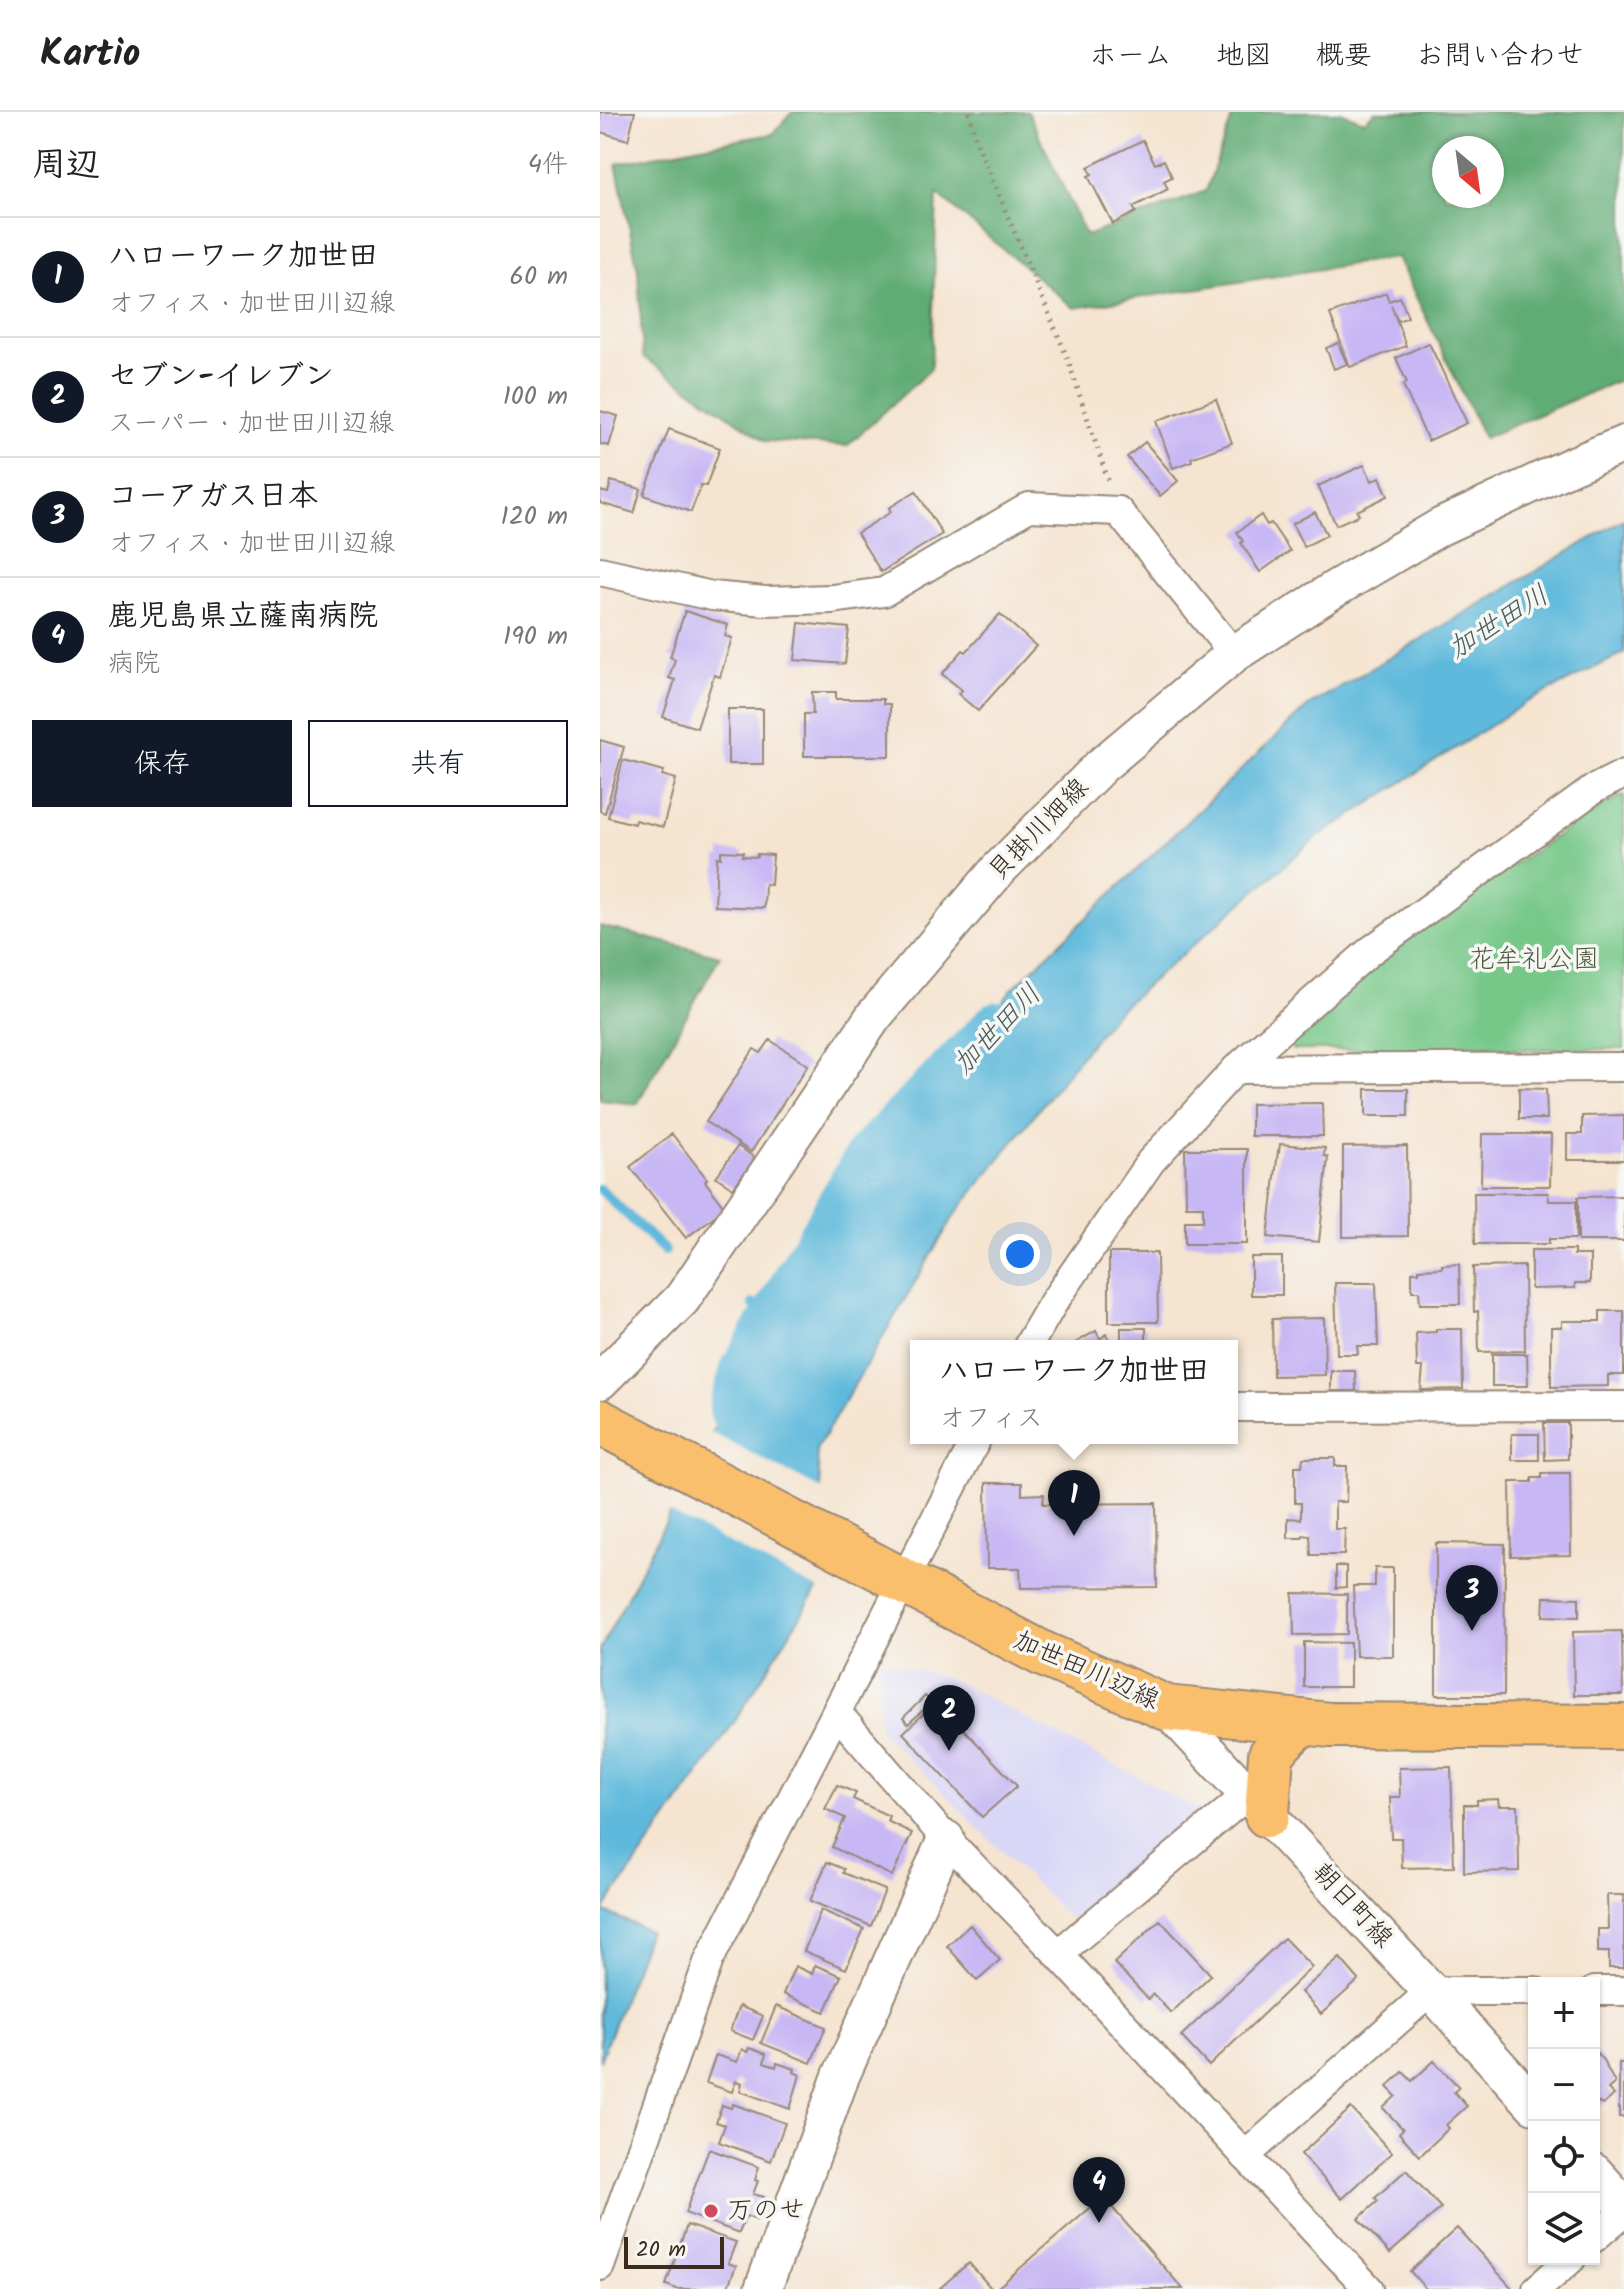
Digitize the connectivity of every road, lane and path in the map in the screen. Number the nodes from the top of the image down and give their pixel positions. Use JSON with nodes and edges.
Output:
{"nodes":[{"id":1,"x":969,"y":112,"type":"edge"},
{"id":2,"x":1624,"y":444,"type":"edge"},
{"id":3,"x":1118,"y":511,"type":"junction"},
{"id":4,"x":600,"y":571,"type":"edge"},
{"id":5,"x":1234,"y":654,"type":"junction"},
{"id":6,"x":1624,"y":774,"type":"edge"},
{"id":7,"x":1624,"y":1067,"type":"edge"},
{"id":8,"x":1236,"y":1069,"type":"junction"},
{"id":9,"x":1031,"y":1340,"type":"edge"},
{"id":10,"x":600,"y":1381,"type":"edge"},
{"id":11,"x":1624,"y":1406,"type":"edge"},
{"id":12,"x":1238,"y":1407,"type":"edge"},
{"id":13,"x":615,"y":1430,"type":"edge"},
{"id":14,"x":973,"y":1444,"type":"edge"},
{"id":15,"x":887,"y":1574,"type":"junction"},
{"id":16,"x":1167,"y":1708,"type":"junction"},
{"id":17,"x":837,"y":1713,"type":"junction"},
{"id":18,"x":1302,"y":1722,"type":"junction"},
{"id":19,"x":1624,"y":1727,"type":"edge"},
{"id":20,"x":1257,"y":1805,"type":"junction"},
{"id":21,"x":946,"y":1839,"type":"junction"},
{"id":22,"x":1058,"y":1954,"type":"junction"},
{"id":23,"x":1431,"y":1991,"type":"junction"},
{"id":24,"x":1528,"y":1991,"type":"edge"},
{"id":25,"x":1600,"y":1991,"type":"edge"},
{"id":26,"x":1624,"y":1991,"type":"edge"},
{"id":27,"x":1528,"y":2098,"type":"edge"},
{"id":28,"x":1245,"y":2156,"type":"junction"},
{"id":29,"x":1600,"y":2179,"type":"edge"},
{"id":30,"x":1624,"y":2205,"type":"edge"},
{"id":31,"x":1624,"y":2212,"type":"edge"},
{"id":32,"x":1600,"y":2233,"type":"edge"},
{"id":33,"x":1564,"y":2265,"type":"edge"},
{"id":34,"x":600,"y":2266,"type":"edge"},
{"id":35,"x":763,"y":2289,"type":"edge"},
{"id":36,"x":1369,"y":2289,"type":"edge"},
{"id":37,"x":1537,"y":2289,"type":"edge"}],
"edges":[{"from":1,"to":3,"type":"path"},
{"from":2,"to":5,"type":"street","name":"貝掛川畑線"},
{"from":3,"to":4,"type":"street"},
{"from":3,"to":5,"type":"street"},
{"from":5,"to":10,"type":"street","name":"貝掛川畑線"},
{"from":6,"to":8,"type":"street"},
{"from":7,"to":8,"type":"street"},
{"from":8,"to":9,"type":"street"},
{"from":11,"to":12,"type":"street"},
{"from":13,"to":15,"type":"main road","name":"加世田川辺線"},
{"from":14,"to":15,"type":"street"},
{"from":15,"to":16,"type":"main road","name":"加世田川辺線"},
{"from":15,"to":17,"type":"street"},
{"from":16,"to":18,"type":"main road","name":"加世田川辺線"},
{"from":16,"to":20,"type":"street","name":"朝日町線"},
{"from":17,"to":21,"type":"street"},
{"from":17,"to":34,"type":"street"},
{"from":18,"to":19,"type":"main road","name":"加世田川辺線"},
{"from":18,"to":20,"type":"main road"},
{"from":20,"to":22,"type":"street"},
{"from":20,"to":23,"type":"street","name":"朝日町線"},
{"from":21,"to":22,"type":"street"},
{"from":21,"to":35,"type":"street"},
{"from":22,"to":28,"type":"street"},
{"from":23,"to":24,"type":"street"},
{"from":23,"to":27,"type":"street","name":"朝日町線"},
{"from":23,"to":28,"type":"street"},
{"from":25,"to":26,"type":"street"},
{"from":28,"to":36,"type":"street"},
{"from":29,"to":30,"type":"street"},
{"from":31,"to":32,"type":"street"},
{"from":33,"to":37,"type":"street"}]}
